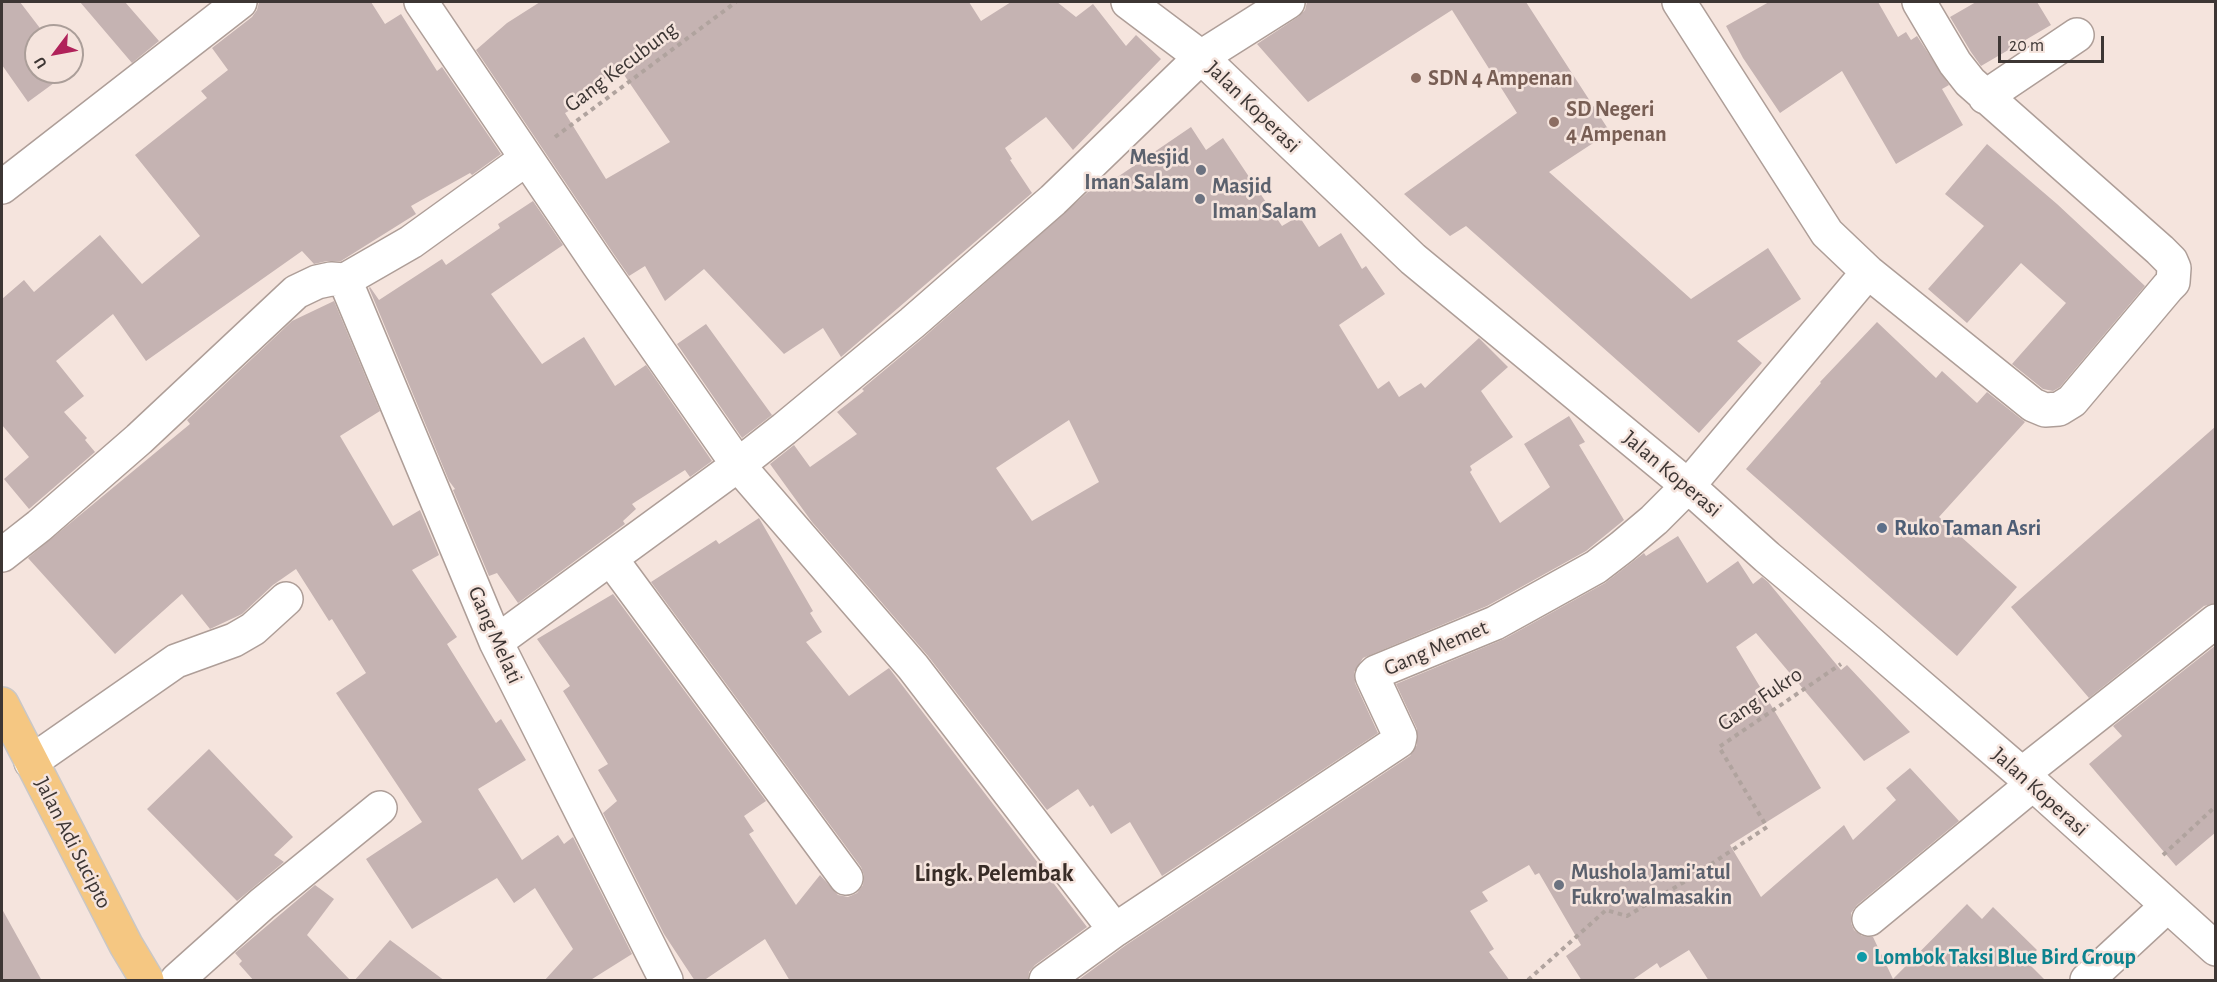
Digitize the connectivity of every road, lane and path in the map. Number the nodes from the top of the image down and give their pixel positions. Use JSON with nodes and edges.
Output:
{"nodes":[{"id":1,"x":240,"y":2,"type":"edge"},
{"id":2,"x":421,"y":2,"type":"edge"},
{"id":3,"x":736,"y":2,"type":"edge"},
{"id":4,"x":1130,"y":2,"type":"edge"},
{"id":5,"x":1288,"y":2,"type":"edge"},
{"id":6,"x":1679,"y":2,"type":"edge"},
{"id":7,"x":1919,"y":2,"type":"edge"},
{"id":8,"x":2077,"y":35,"type":"dead end"},
{"id":9,"x":1201,"y":57,"type":"junction"},
{"id":10,"x":1985,"y":96,"type":"junction"},
{"id":11,"x":526,"y":159,"type":"junction"},
{"id":12,"x":2,"y":187,"type":"edge"},
{"id":13,"x":1868,"y":272,"type":"junction"},
{"id":14,"x":345,"y":280,"type":"junction"},
{"id":15,"x":738,"y":465,"type":"junction"},
{"id":16,"x":1688,"y":486,"type":"junction"},
{"id":17,"x":2,"y":555,"type":"edge"},
{"id":18,"x":611,"y":559,"type":"junction"},
{"id":19,"x":286,"y":599,"type":"dead end"},
{"id":20,"x":2216,"y":621,"type":"edge"},
{"id":21,"x":496,"y":642,"type":"junction"},
{"id":22,"x":1870,"y":643,"type":"junction"},
{"id":23,"x":2,"y":704,"type":"edge"},
{"id":24,"x":31,"y":762,"type":"junction"},
{"id":25,"x":2027,"y":779,"type":"junction"},
{"id":26,"x":2216,"y":806,"type":"edge"},
{"id":27,"x":380,"y":808,"type":"dead end"},
{"id":28,"x":846,"y":878,"type":"dead end"},
{"id":29,"x":2156,"y":897,"type":"junction"},
{"id":30,"x":1869,"y":919,"type":"dead end"},
{"id":31,"x":1115,"y":930,"type":"junction"},
{"id":32,"x":2216,"y":949,"type":"edge"},
{"id":33,"x":147,"y":981,"type":"edge"},
{"id":34,"x":177,"y":981,"type":"edge"},
{"id":35,"x":666,"y":981,"type":"edge"},
{"id":36,"x":1046,"y":981,"type":"edge"},
{"id":37,"x":1528,"y":981,"type":"edge"},
{"id":38,"x":2087,"y":981,"type":"edge"}],
"edges":[{"from":1,"to":12,"type":"street"},
{"from":2,"to":11,"type":"street"},
{"from":3,"to":11,"type":"path","name":"Gang Kecubung"},
{"from":4,"to":9,"type":"street","name":"Jalan Koperasi"},
{"from":5,"to":9,"type":"street"},
{"from":6,"to":13,"type":"street"},
{"from":7,"to":10,"type":"street"},
{"from":8,"to":10,"type":"street"},
{"from":9,"to":15,"type":"street"},
{"from":9,"to":16,"type":"street","name":"Jalan Koperasi"},
{"from":10,"to":13,"type":"street"},
{"from":11,"to":14,"type":"street"},
{"from":11,"to":15,"type":"street"},
{"from":13,"to":16,"type":"street"},
{"from":14,"to":17,"type":"street"},
{"from":14,"to":21,"type":"street","name":"Gang Melati"},
{"from":15,"to":18,"type":"street"},
{"from":15,"to":31,"type":"street"},
{"from":16,"to":22,"type":"street","name":"Jalan Koperasi"},
{"from":16,"to":31,"type":"street","name":"Gang Memet"},
{"from":18,"to":21,"type":"street"},
{"from":18,"to":28,"type":"street"},
{"from":19,"to":24,"type":"street"},
{"from":20,"to":25,"type":"street"},
{"from":21,"to":35,"type":"street","name":"Gang Melati"},
{"from":22,"to":25,"type":"street","name":"Jalan Koperasi"},
{"from":22,"to":37,"type":"path","name":"Gang Fukro"},
{"from":23,"to":24,"type":"highway","name":"Jalan Adi Sucipto"},
{"from":24,"to":33,"type":"highway","name":"Jalan Adi Sucipto"},
{"from":25,"to":29,"type":"street","name":"Jalan Koperasi"},
{"from":25,"to":30,"type":"street"},
{"from":26,"to":29,"type":"path"},
{"from":27,"to":34,"type":"street"},
{"from":29,"to":32,"type":"street","name":"Jalan Koperasi"},
{"from":29,"to":38,"type":"street"},
{"from":31,"to":36,"type":"street"}]}
